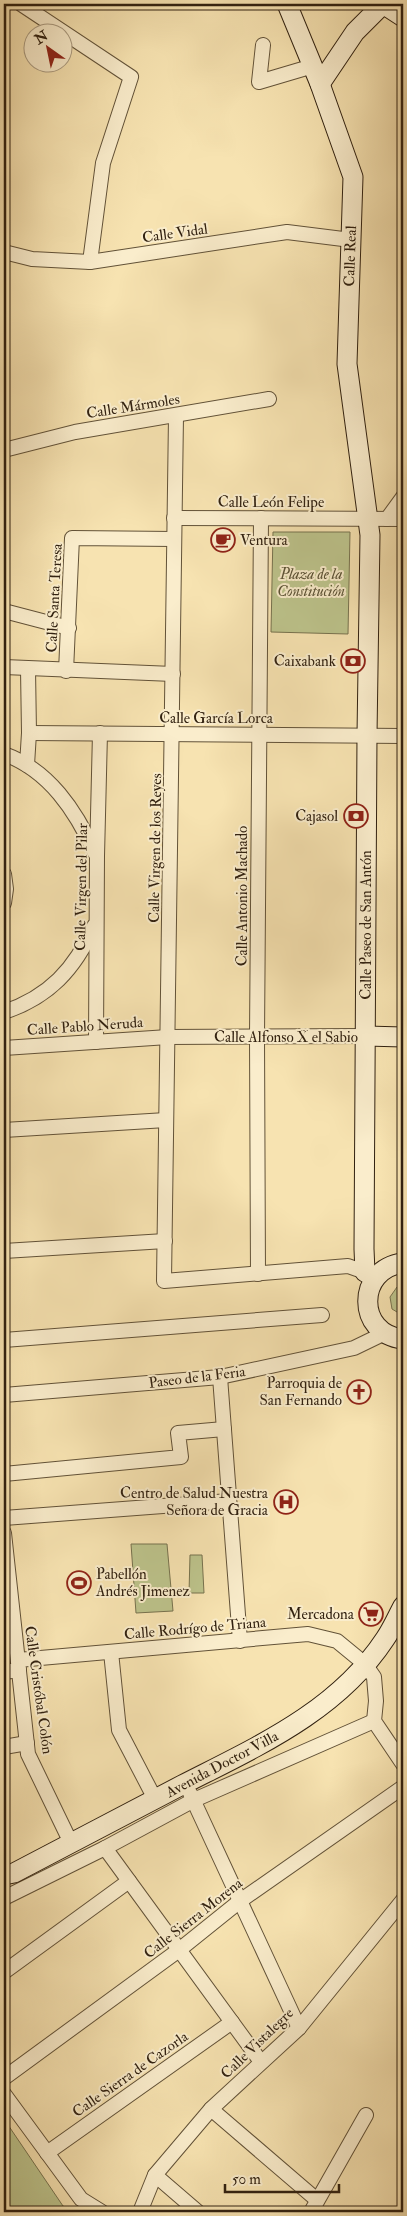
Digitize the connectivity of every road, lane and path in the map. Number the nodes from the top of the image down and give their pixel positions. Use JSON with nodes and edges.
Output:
{"nodes":[{"id":1,"x":21,"y":4,"type":"edge"},
{"id":2,"x":287,"y":4,"type":"edge"},
{"id":3,"x":383,"y":4,"type":"edge"},
{"id":4,"x":403,"y":17,"type":"edge"},
{"id":5,"x":263,"y":45,"type":"dead end"},
{"id":6,"x":313,"y":66,"type":"junction"},
{"id":7,"x":320,"y":84,"type":"junction"},
{"id":8,"x":350,"y":240,"type":"junction"},
{"id":9,"x":4,"y":252,"type":"edge"},
{"id":10,"x":90,"y":262,"type":"junction"},
{"id":11,"x":269,"y":399,"type":"dead end"},
{"id":12,"x":176,"y":416,"type":"junction"},
{"id":13,"x":4,"y":450,"type":"edge"},
{"id":14,"x":403,"y":497,"type":"edge"},
{"id":15,"x":174,"y":518,"type":"junction"},
{"id":16,"x":261,"y":518,"type":"junction"},
{"id":17,"x":368,"y":519,"type":"junction"},
{"id":18,"x":387,"y":519,"type":"junction"},
{"id":19,"x":403,"y":519,"type":"edge"},
{"id":20,"x":174,"y":539,"type":"junction"},
{"id":21,"x":4,"y":611,"type":"edge"},
{"id":22,"x":69,"y":628,"type":"junction"},
{"id":23,"x":4,"y":667,"type":"edge"},
{"id":24,"x":28,"y":670,"type":"junction"},
{"id":25,"x":66,"y":671,"type":"junction"},
{"id":26,"x":173,"y":674,"type":"junction"},
{"id":27,"x":28,"y":733,"type":"junction"},
{"id":28,"x":100,"y":733,"type":"junction"},
{"id":29,"x":173,"y":734,"type":"junction"},
{"id":30,"x":260,"y":735,"type":"junction"},
{"id":31,"x":367,"y":735,"type":"junction"},
{"id":32,"x":403,"y":736,"type":"edge"},
{"id":33,"x":4,"y":754,"type":"edge"},
{"id":34,"x":26,"y":764,"type":"junction"},
{"id":35,"x":96,"y":856,"type":"junction"},
{"id":36,"x":4,"y":874,"type":"edge"},
{"id":37,"x":4,"y":903,"type":"edge"},
{"id":38,"x":96,"y":923,"type":"junction"},
{"id":39,"x":4,"y":1012,"type":"edge"},
{"id":40,"x":366,"y":1036,"type":"junction"},
{"id":41,"x":168,"y":1037,"type":"junction"},
{"id":42,"x":257,"y":1037,"type":"junction"},
{"id":43,"x":403,"y":1037,"type":"edge"},
{"id":44,"x":96,"y":1042,"type":"junction"},
{"id":45,"x":4,"y":1048,"type":"edge"},
{"id":46,"x":166,"y":1120,"type":"junction"},
{"id":47,"x":4,"y":1130,"type":"edge"},
{"id":48,"x":165,"y":1241,"type":"junction"},
{"id":49,"x":4,"y":1251,"type":"edge"},
{"id":50,"x":403,"y":1263,"type":"edge"},
{"id":51,"x":258,"y":1274,"type":"junction"},
{"id":52,"x":370,"y":1275,"type":"junction"},
{"id":53,"x":322,"y":1315,"type":"dead end"},
{"id":54,"x":385,"y":1333,"type":"junction"},
{"id":55,"x":403,"y":1339,"type":"edge"},
{"id":56,"x":4,"y":1340,"type":"edge"},
{"id":57,"x":220,"y":1377,"type":"junction"},
{"id":58,"x":4,"y":1395,"type":"edge"},
{"id":59,"x":224,"y":1429,"type":"junction"},
{"id":60,"x":4,"y":1474,"type":"edge"},
{"id":61,"x":229,"y":1502,"type":"junction"},
{"id":62,"x":4,"y":1518,"type":"edge"},
{"id":63,"x":4,"y":1533,"type":"edge"},
{"id":64,"x":7,"y":1593,"type":"edge"},
{"id":65,"x":403,"y":1606,"type":"edge"},
{"id":66,"x":240,"y":1641,"type":"junction"},
{"id":67,"x":112,"y":1652,"type":"junction"},
{"id":68,"x":366,"y":1664,"type":"junction"},
{"id":69,"x":18,"y":1665,"type":"junction"},
{"id":70,"x":4,"y":1672,"type":"edge"},
{"id":71,"x":374,"y":1721,"type":"junction"},
{"id":72,"x":27,"y":1744,"type":"junction"},
{"id":73,"x":4,"y":1747,"type":"edge"},
{"id":74,"x":403,"y":1764,"type":"edge"},
{"id":75,"x":403,"y":1786,"type":"edge"},
{"id":76,"x":190,"y":1791,"type":"junction"},
{"id":77,"x":155,"y":1799,"type":"junction"},
{"id":78,"x":71,"y":1843,"type":"junction"},
{"id":79,"x":105,"y":1848,"type":"junction"},
{"id":80,"x":4,"y":1876,"type":"edge"},
{"id":81,"x":129,"y":1881,"type":"junction"},
{"id":82,"x":4,"y":1898,"type":"edge"},
{"id":83,"x":403,"y":1900,"type":"edge"},
{"id":84,"x":240,"y":1901,"type":"junction"},
{"id":85,"x":179,"y":1950,"type":"junction"},
{"id":86,"x":4,"y":1972,"type":"edge"},
{"id":87,"x":232,"y":2022,"type":"junction"},
{"id":88,"x":299,"y":2028,"type":"junction"},
{"id":89,"x":261,"y":2062,"type":"junction"},
{"id":90,"x":4,"y":2078,"type":"edge"},
{"id":91,"x":4,"y":2094,"type":"edge"},
{"id":92,"x":210,"y":2109,"type":"junction"},
{"id":93,"x":366,"y":2115,"type":"dead end"},
{"id":94,"x":47,"y":2153,"type":"junction"},
{"id":95,"x":155,"y":2175,"type":"junction"},
{"id":96,"x":314,"y":2206,"type":"edge"},
{"id":97,"x":102,"y":2212,"type":"edge"},
{"id":98,"x":140,"y":2212,"type":"edge"},
{"id":99,"x":198,"y":2212,"type":"edge"}],
"edges":[{"from":1,"to":10,"type":"street"},
{"from":2,"to":6,"type":"street","name":"Calle Real"},
{"from":3,"to":4,"type":"street"},
{"from":3,"to":7,"type":"street"},
{"from":5,"to":6,"type":"street"},
{"from":6,"to":7,"type":"street","name":"Calle Real"},
{"from":7,"to":8,"type":"street","name":"Calle Real"},
{"from":8,"to":10,"type":"street","name":"Calle Vidal"},
{"from":8,"to":17,"type":"street","name":"Calle Real"},
{"from":9,"to":10,"type":"street","name":"Calle Vidal"},
{"from":11,"to":12,"type":"street","name":"Calle Mármoles"},
{"from":12,"to":13,"type":"street","name":"Calle Mármoles"},
{"from":12,"to":15,"type":"street","name":"Calle Virgen de los Reyes"},
{"from":14,"to":18,"type":"street"},
{"from":15,"to":16,"type":"street","name":"Calle León Felipe"},
{"from":15,"to":20,"type":"street","name":"Calle Virgen de los Reyes"},
{"from":16,"to":17,"type":"street","name":"Calle León Felipe"},
{"from":16,"to":30,"type":"street","name":"Calle Antonio Machado"},
{"from":17,"to":18,"type":"street","name":"Calle León Felipe"},
{"from":17,"to":31,"type":"street","name":"Calle Paseo de San Antón"},
{"from":18,"to":19,"type":"street","name":"Calle León Felipe"},
{"from":20,"to":22,"type":"street","name":"Calle Santa Teresa"},
{"from":20,"to":26,"type":"street","name":"Calle Virgen de los Reyes"},
{"from":21,"to":22,"type":"street"},
{"from":22,"to":25,"type":"street","name":"Calle Santa Teresa"},
{"from":23,"to":24,"type":"street"},
{"from":24,"to":25,"type":"street"},
{"from":24,"to":27,"type":"street"},
{"from":25,"to":26,"type":"street"},
{"from":26,"to":29,"type":"street","name":"Calle Virgen de los Reyes"},
{"from":27,"to":28,"type":"street","name":"Calle García Lorca"},
{"from":27,"to":34,"type":"street"},
{"from":28,"to":29,"type":"street","name":"Calle García Lorca"},
{"from":28,"to":35,"type":"street","name":"Calle Virgen del Pilar"},
{"from":29,"to":30,"type":"street","name":"Calle García Lorca"},
{"from":29,"to":41,"type":"street","name":"Calle Virgen de los Reyes"},
{"from":30,"to":31,"type":"street","name":"Calle García Lorca"},
{"from":30,"to":42,"type":"street","name":"Calle Antonio Machado"},
{"from":31,"to":32,"type":"street","name":"Calle García Lorca"},
{"from":31,"to":40,"type":"street","name":"Calle Paseo de San Antón"},
{"from":33,"to":34,"type":"street"},
{"from":34,"to":35,"type":"street"},
{"from":35,"to":38,"type":"street","name":"Calle Virgen del Pilar"},
{"from":36,"to":37,"type":"street"},
{"from":38,"to":39,"type":"street"},
{"from":38,"to":44,"type":"street","name":"Calle Virgen del Pilar"},
{"from":40,"to":42,"type":"street","name":"Calle Alfonso X el Sabio"},
{"from":40,"to":43,"type":"street","name":"Calle Alfonso X el Sabio"},
{"from":40,"to":52,"type":"street","name":"Calle Paseo de San Antón"},
{"from":41,"to":42,"type":"street","name":"Calle Alfonso X el Sabio"},
{"from":41,"to":44,"type":"street","name":"Calle Pablo Neruda"},
{"from":41,"to":46,"type":"street","name":"Calle Virgen de los Reyes"},
{"from":42,"to":51,"type":"street","name":"Calle Antonio Machado"},
{"from":44,"to":45,"type":"street","name":"Calle Pablo Neruda"},
{"from":46,"to":47,"type":"street"},
{"from":46,"to":48,"type":"street","name":"Calle Virgen de los Reyes"},
{"from":48,"to":49,"type":"street"},
{"from":48,"to":51,"type":"street","name":"Calle Virgen de los Reyes"},
{"from":50,"to":52,"type":"street"},
{"from":51,"to":52,"type":"street"},
{"from":52,"to":54,"type":"street","name":"Calle Paseo de San Antón"},
{"from":53,"to":56,"type":"street"},
{"from":54,"to":55,"type":"street"},
{"from":54,"to":57,"type":"street","name":"Paseo de la Feria"},
{"from":57,"to":58,"type":"street","name":"Paseo de la Feria"},
{"from":57,"to":59,"type":"street"},
{"from":59,"to":60,"type":"street"},
{"from":59,"to":61,"type":"street"},
{"from":61,"to":62,"type":"street"},
{"from":61,"to":66,"type":"street"},
{"from":63,"to":64,"type":"street","name":"Calle Cristóbal Colón"},
{"from":64,"to":69,"type":"street","name":"Calle Cristóbal Colón"},
{"from":65,"to":68,"type":"street","name":"Avenida Doctor Villa"},
{"from":66,"to":67,"type":"street","name":"Calle Rodrígo de Triana"},
{"from":66,"to":68,"type":"street","name":"Calle Rodrígo de Triana"},
{"from":67,"to":69,"type":"street","name":"Calle Rodrígo de Triana"},
{"from":67,"to":77,"type":"street"},
{"from":68,"to":71,"type":"street"},
{"from":68,"to":76,"type":"street","name":"Avenida Doctor Villa"},
{"from":69,"to":70,"type":"street","name":"Calle Rodrígo de Triana"},
{"from":69,"to":72,"type":"street","name":"Calle Cristóbal Colón"},
{"from":71,"to":74,"type":"street"},
{"from":71,"to":76,"type":"street","name":"Avenida Doctor Villa"},
{"from":72,"to":73,"type":"street"},
{"from":72,"to":78,"type":"street","name":"Calle Cristóbal Colón"},
{"from":75,"to":84,"type":"street","name":"Calle Sierra Morena"},
{"from":76,"to":77,"type":"street","name":"Avenida Doctor Villa"},
{"from":76,"to":79,"type":"street","name":"Avenida Doctor Villa"},
{"from":76,"to":84,"type":"street"},
{"from":77,"to":78,"type":"street","name":"Avenida Doctor Villa"},
{"from":78,"to":80,"type":"street","name":"Avenida Doctor Villa"},
{"from":79,"to":81,"type":"street"},
{"from":79,"to":82,"type":"street","name":"Avenida Doctor Villa"},
{"from":81,"to":85,"type":"street"},
{"from":81,"to":86,"type":"street"},
{"from":83,"to":88,"type":"street","name":"Calle Vistalegre"},
{"from":84,"to":85,"type":"street","name":"Calle Sierra Morena"},
{"from":84,"to":88,"type":"street"},
{"from":85,"to":87,"type":"street"},
{"from":85,"to":90,"type":"street","name":"Calle Sierra Morena"},
{"from":87,"to":89,"type":"street"},
{"from":87,"to":94,"type":"street","name":"Calle Sierra de Cazorla"},
{"from":88,"to":89,"type":"street","name":"Calle Vistalegre"},
{"from":89,"to":92,"type":"street","name":"Calle Vistalegre"},
{"from":91,"to":94,"type":"street"},
{"from":92,"to":95,"type":"street","name":"Calle Vistalegre"},
{"from":92,"to":96,"type":"street"},
{"from":93,"to":96,"type":"street"},
{"from":94,"to":97,"type":"street"},
{"from":95,"to":98,"type":"street","name":"Calle Vistalegre"},
{"from":95,"to":99,"type":"street"}]}
